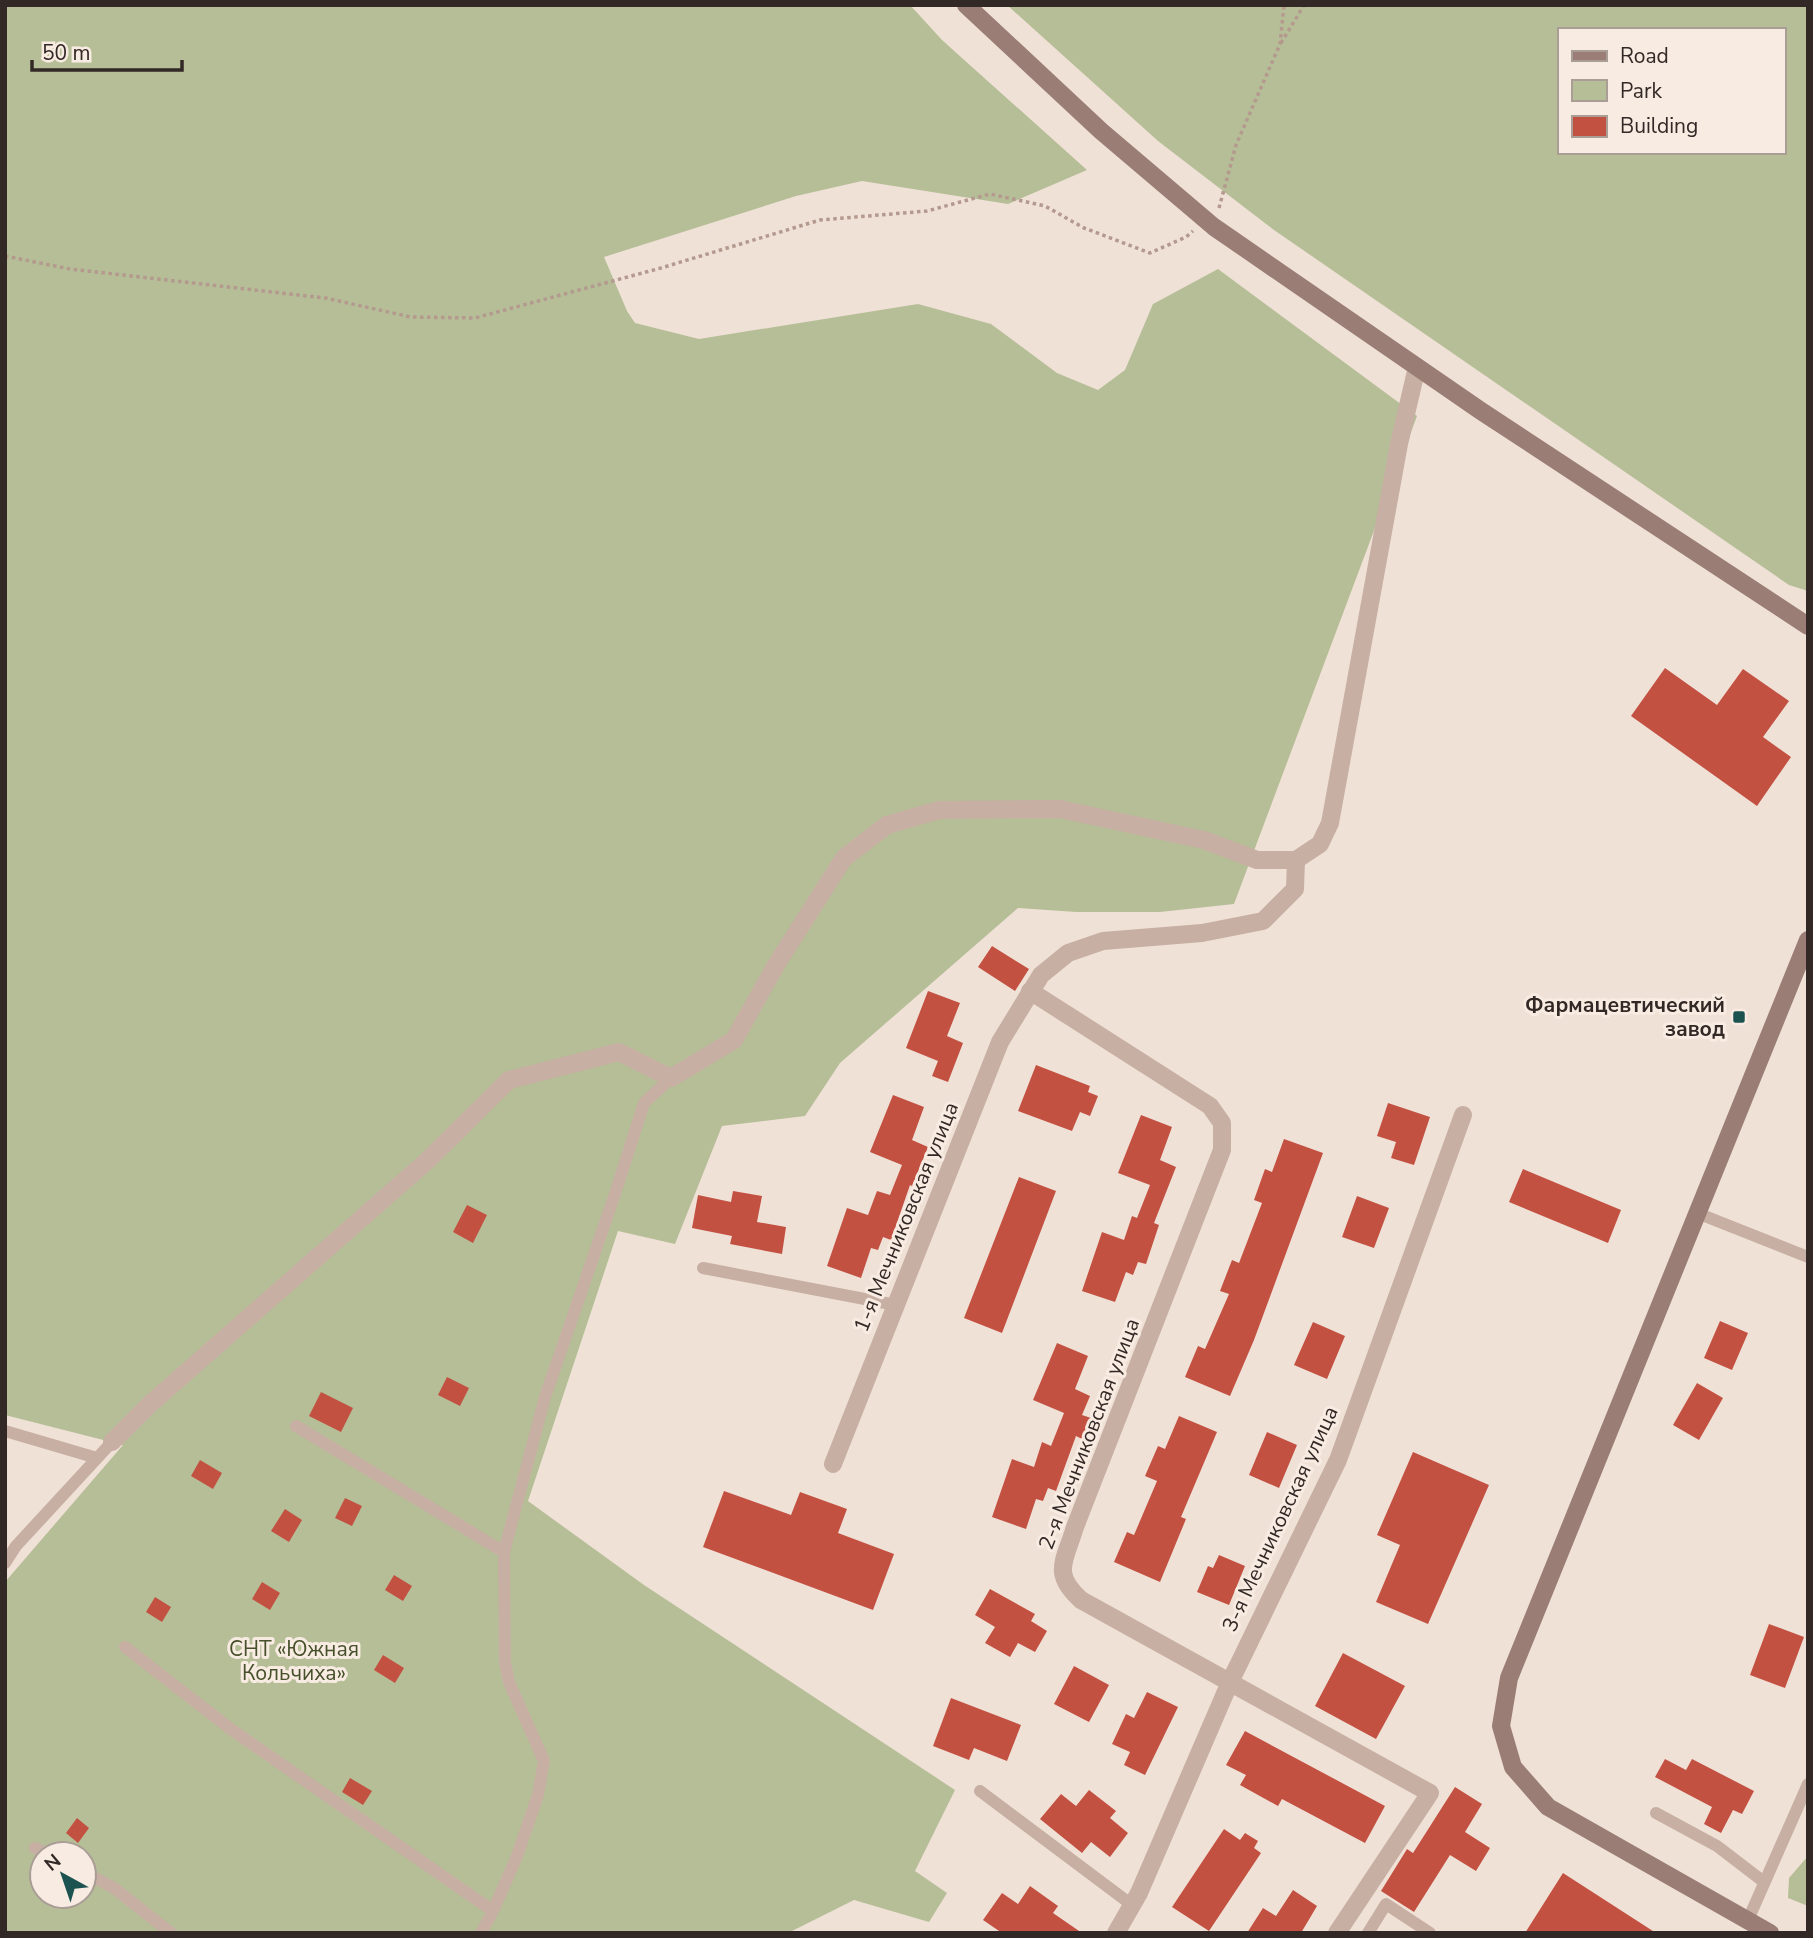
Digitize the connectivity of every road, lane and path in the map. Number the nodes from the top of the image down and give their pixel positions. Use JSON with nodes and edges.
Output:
{"nodes":[{"id":1,"x":965,"y":5,"type":"edge"},
{"id":2,"x":1284,"y":5,"type":"edge"},
{"id":3,"x":1304,"y":5,"type":"edge"},
{"id":4,"x":1280,"y":44,"type":"junction"},
{"id":5,"x":1210,"y":223,"type":"junction"},
{"id":6,"x":5,"y":256,"type":"edge"},
{"id":7,"x":1417,"y":367,"type":"junction"},
{"id":8,"x":1808,"y":626,"type":"edge"},
{"id":9,"x":1296,"y":860,"type":"junction"},
{"id":10,"x":1808,"y":940,"type":"edge"},
{"id":11,"x":1030,"y":991,"type":"junction"},
{"id":12,"x":671,"y":1078,"type":"junction"},
{"id":13,"x":1463,"y":1115,"type":"dead end"},
{"id":14,"x":1697,"y":1213,"type":"junction"},
{"id":15,"x":1808,"y":1257,"type":"edge"},
{"id":16,"x":703,"y":1268,"type":"dead end"},
{"id":17,"x":896,"y":1305,"type":"junction"},
{"id":18,"x":296,"y":1426,"type":"dead end"},
{"id":19,"x":5,"y":1431,"type":"edge"},
{"id":20,"x":112,"y":1442,"type":"joint"},
{"id":21,"x":97,"y":1458,"type":"junction"},
{"id":22,"x":833,"y":1464,"type":"dead end"},
{"id":23,"x":504,"y":1552,"type":"junction"},
{"id":24,"x":5,"y":1563,"type":"edge"},
{"id":25,"x":125,"y":1647,"type":"dead end"},
{"id":26,"x":1230,"y":1682,"type":"junction"},
{"id":27,"x":1808,"y":1784,"type":"edge"},
{"id":28,"x":980,"y":1791,"type":"dead end"},
{"id":29,"x":1656,"y":1813,"type":"dead end"},
{"id":30,"x":98,"y":1879,"type":"edge"},
{"id":31,"x":1765,"y":1882,"type":"junction"},
{"id":32,"x":1132,"y":1905,"type":"junction"},
{"id":33,"x":493,"y":1911,"type":"junction"},
{"id":34,"x":1748,"y":1920,"type":"junction"},
{"id":35,"x":171,"y":1933,"type":"edge"},
{"id":36,"x":481,"y":1933,"type":"edge"},
{"id":37,"x":1116,"y":1933,"type":"edge"},
{"id":38,"x":1337,"y":1933,"type":"edge"},
{"id":39,"x":1368,"y":1933,"type":"edge"},
{"id":40,"x":1430,"y":1933,"type":"edge"},
{"id":41,"x":1770,"y":1933,"type":"edge"}],
"edges":[{"from":1,"to":5,"type":"main road"},
{"from":2,"to":4,"type":"path"},
{"from":3,"to":4,"type":"path"},
{"from":4,"to":5,"type":"path"},
{"from":5,"to":6,"type":"path"},
{"from":5,"to":7,"type":"main road"},
{"from":7,"to":8,"type":"main road"},
{"from":7,"to":9,"type":"street"},
{"from":9,"to":11,"type":"street","name":"1-я Мечниковская улица"},
{"from":9,"to":12,"type":"street"},
{"from":10,"to":14,"type":"main road"},
{"from":11,"to":17,"type":"street","name":"1-я Мечниковская улица"},
{"from":11,"to":26,"type":"street","name":"2-я Мечниковская улица"},
{"from":12,"to":20,"type":"street"},
{"from":12,"to":23,"type":"lane"},
{"from":13,"to":26,"type":"street","name":"3-я Мечниковская улица"},
{"from":14,"to":15,"type":"lane"},
{"from":14,"to":34,"type":"main road"},
{"from":16,"to":17,"type":"lane"},
{"from":17,"to":22,"type":"street","name":"1-я Мечниковская улица"},
{"from":18,"to":23,"type":"lane"},
{"from":19,"to":21,"type":"lane"},
{"from":20,"to":21,"type":"lane"},
{"from":21,"to":24,"type":"lane"},
{"from":23,"to":33,"type":"lane"},
{"from":25,"to":33,"type":"lane"},
{"from":26,"to":32,"type":"street","name":"3-я Мечниковская улица"},
{"from":26,"to":38,"type":"street","name":"2-я Мечниковская улица"},
{"from":27,"to":31,"type":"lane"},
{"from":28,"to":32,"type":"lane"},
{"from":29,"to":31,"type":"lane"},
{"from":30,"to":35,"type":"lane"},
{"from":31,"to":34,"type":"lane"},
{"from":32,"to":37,"type":"street","name":"3-я Мечниковская улица"},
{"from":33,"to":36,"type":"lane"},
{"from":34,"to":41,"type":"main road"},
{"from":39,"to":40,"type":"lane"}]}
